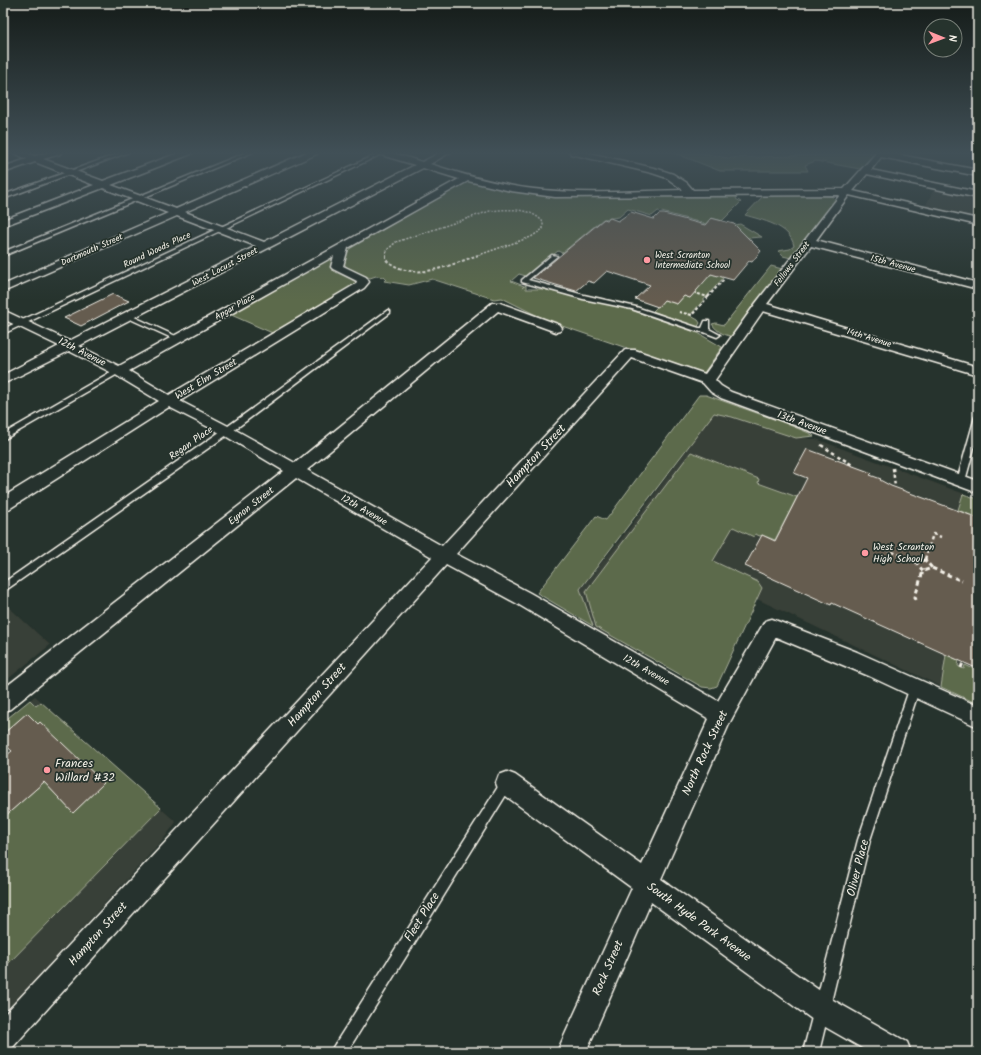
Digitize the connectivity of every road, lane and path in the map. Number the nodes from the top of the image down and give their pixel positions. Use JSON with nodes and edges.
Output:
{"nodes":[{"id":1,"x":59,"y":201,"type":"edge"},
{"id":2,"x":133,"y":201,"type":"edge"},
{"id":3,"x":145,"y":201,"type":"edge"},
{"id":4,"x":202,"y":201,"type":"edge"},
{"id":5,"x":281,"y":201,"type":"edge"},
{"id":6,"x":352,"y":201,"type":"edge"},
{"id":7,"x":425,"y":201,"type":"edge"},
{"id":8,"x":840,"y":201,"type":"edge"},
{"id":9,"x":887,"y":201,"type":"edge"},
{"id":10,"x":178,"y":212,"type":"junction"},
{"id":11,"x":3,"y":222,"type":"edge"},
{"id":12,"x":978,"y":222,"type":"edge"},
{"id":13,"x":221,"y":230,"type":"junction"},
{"id":14,"x":531,"y":237,"type":"joint"},
{"id":15,"x":809,"y":242,"type":"junction"},
{"id":16,"x":266,"y":246,"type":"junction"},
{"id":17,"x":344,"y":246,"type":"junction"},
{"id":18,"x":3,"y":254,"type":"edge"},
{"id":19,"x":554,"y":256,"type":"dead end"},
{"id":20,"x":724,"y":280,"type":"dead end"},
{"id":21,"x":978,"y":286,"type":"edge"},
{"id":22,"x":3,"y":289,"type":"edge"},
{"id":23,"x":694,"y":293,"type":"dead end"},
{"id":24,"x":708,"y":297,"type":"junction"},
{"id":25,"x":760,"y":306,"type":"junction"},
{"id":26,"x":388,"y":312,"type":"dead end"},
{"id":27,"x":677,"y":312,"type":"dead end"},
{"id":28,"x":3,"y":314,"type":"edge"},
{"id":29,"x":130,"y":316,"type":"junction"},
{"id":30,"x":707,"y":322,"type":"dead end"},
{"id":31,"x":23,"y":323,"type":"junction"},
{"id":32,"x":556,"y":328,"type":"dead end"},
{"id":33,"x":704,"y":330,"type":"junction"},
{"id":34,"x":3,"y":332,"type":"edge"},
{"id":35,"x":717,"y":336,"type":"dead end"},
{"id":36,"x":178,"y":339,"type":"junction"},
{"id":37,"x":69,"y":346,"type":"junction"},
{"id":38,"x":630,"y":352,"type":"joint"},
{"id":39,"x":120,"y":371,"type":"junction"},
{"id":40,"x":978,"y":371,"type":"edge"},
{"id":41,"x":3,"y":380,"type":"edge"},
{"id":42,"x":708,"y":380,"type":"junction"},
{"id":43,"x":169,"y":401,"type":"junction"},
{"id":44,"x":978,"y":419,"type":"edge"},
{"id":45,"x":227,"y":431,"type":"junction"},
{"id":46,"x":3,"y":437,"type":"edge"},
{"id":47,"x":821,"y":445,"type":"dead end"},
{"id":48,"x":854,"y":466,"type":"dead end"},
{"id":49,"x":893,"y":467,"type":"dead end"},
{"id":50,"x":295,"y":471,"type":"junction"},
{"id":51,"x":961,"y":481,"type":"junction"},
{"id":52,"x":895,"y":487,"type":"dead end"},
{"id":53,"x":978,"y":487,"type":"edge"},
{"id":54,"x":3,"y":505,"type":"edge"},
{"id":55,"x":941,"y":537,"type":"dead end"},
{"id":56,"x":880,"y":547,"type":"dead end"},
{"id":57,"x":444,"y":556,"type":"junction"},
{"id":58,"x":925,"y":560,"type":"junction"},
{"id":59,"x":916,"y":562,"type":"junction"},
{"id":60,"x":932,"y":568,"type":"junction"},
{"id":61,"x":923,"y":571,"type":"junction"},
{"id":62,"x":962,"y":581,"type":"dead end"},
{"id":63,"x":3,"y":588,"type":"edge"},
{"id":64,"x":916,"y":600,"type":"dead end"},
{"id":65,"x":963,"y":662,"type":"dead end"},
{"id":66,"x":961,"y":668,"type":"dead end"},
{"id":67,"x":915,"y":687,"type":"junction"},
{"id":68,"x":3,"y":702,"type":"edge"},
{"id":69,"x":722,"y":714,"type":"junction"},
{"id":70,"x":978,"y":717,"type":"edge"},
{"id":71,"x":507,"y":783,"type":"joint"},
{"id":72,"x":645,"y":884,"type":"junction"},
{"id":73,"x":823,"y":1010,"type":"junction"},
{"id":74,"x":3,"y":1037,"type":"edge"},
{"id":75,"x":338,"y":1052,"type":"edge"},
{"id":76,"x":571,"y":1052,"type":"edge"},
{"id":77,"x":811,"y":1052,"type":"edge"},
{"id":78,"x":897,"y":1052,"type":"edge"}],
"edges":[{"from":1,"to":11,"type":"street"},
{"from":2,"to":18,"type":"lane"},
{"from":3,"to":10,"type":"street"},
{"from":4,"to":10,"type":"street","name":"Dartmouth Street"},
{"from":5,"to":13,"type":"lane","name":"Round Woods Place"},
{"from":6,"to":16,"type":"street","name":"West Locust Street"},
{"from":7,"to":17,"type":"street","name":"Apgar Place"},
{"from":8,"to":15,"type":"street","name":"Fellows Street"},
{"from":9,"to":12,"type":"street"},
{"from":10,"to":13,"type":"street"},
{"from":10,"to":22,"type":"street","name":"Dartmouth Street"},
{"from":13,"to":16,"type":"street"},
{"from":13,"to":31,"type":"lane","name":"Round Woods Place"},
{"from":14,"to":14,"type":"path"},
{"from":15,"to":21,"type":"street","name":"15th Avenue"},
{"from":15,"to":25,"type":"street","name":"Fellows Street"},
{"from":16,"to":29,"type":"street","name":"West Locust Street"},
{"from":17,"to":36,"type":"street","name":"Apgar Place"},
{"from":17,"to":43,"type":"street","name":"West Elm Street"},
{"from":19,"to":33,"type":"lane"},
{"from":20,"to":24,"type":"path"},
{"from":23,"to":24,"type":"path"},
{"from":24,"to":27,"type":"path"},
{"from":25,"to":40,"type":"street","name":"14th Avenue"},
{"from":25,"to":42,"type":"street","name":"Fellows Street"},
{"from":26,"to":45,"type":"lane","name":"Regan Place"},
{"from":28,"to":31,"type":"street","name":"12th Avenue"},
{"from":29,"to":36,"type":"lane"},
{"from":29,"to":37,"type":"street","name":"West Locust Street"},
{"from":30,"to":33,"type":"lane"},
{"from":31,"to":34,"type":"lane","name":"Round Woods Place"},
{"from":31,"to":37,"type":"street","name":"12th Avenue"},
{"from":32,"to":50,"type":"street","name":"Eynon Street"},
{"from":33,"to":35,"type":"lane"},
{"from":36,"to":39,"type":"street","name":"Apgar Place"},
{"from":37,"to":39,"type":"street","name":"12th Avenue"},
{"from":37,"to":41,"type":"street","name":"West Locust Street"},
{"from":38,"to":42,"type":"street","name":"13th Avenue"},
{"from":38,"to":57,"type":"street","name":"Hampton Street"},
{"from":39,"to":43,"type":"street","name":"12th Avenue"},
{"from":39,"to":46,"type":"lane","name":"Apgar Place"},
{"from":42,"to":51,"type":"street","name":"13th Avenue"},
{"from":43,"to":45,"type":"street","name":"12th Avenue"},
{"from":43,"to":54,"type":"street","name":"West Elm Street"},
{"from":44,"to":51,"type":"lane"},
{"from":45,"to":50,"type":"street","name":"12th Avenue"},
{"from":45,"to":63,"type":"lane","name":"Regan Place"},
{"from":47,"to":48,"type":"path"},
{"from":49,"to":52,"type":"path"},
{"from":50,"to":57,"type":"street","name":"12th Avenue"},
{"from":50,"to":68,"type":"street","name":"Eynon Street"},
{"from":51,"to":53,"type":"street","name":"13th Avenue"},
{"from":55,"to":58,"type":"path"},
{"from":56,"to":59,"type":"path"},
{"from":57,"to":69,"type":"street","name":"12th Avenue"},
{"from":57,"to":74,"type":"street","name":"Hampton Street"},
{"from":58,"to":59,"type":"path"},
{"from":58,"to":60,"type":"path"},
{"from":59,"to":61,"type":"path"},
{"from":60,"to":61,"type":"path"},
{"from":60,"to":62,"type":"path"},
{"from":61,"to":64,"type":"path"},
{"from":65,"to":66,"type":"path"},
{"from":67,"to":69,"type":"street","name":"North Rock Street"},
{"from":67,"to":70,"type":"street"},
{"from":67,"to":73,"type":"lane","name":"Oliver Place"},
{"from":69,"to":72,"type":"street","name":"North Rock Street"},
{"from":71,"to":72,"type":"street","name":"South Hyde Park Avenue"},
{"from":71,"to":75,"type":"lane","name":"Fleet Place"},
{"from":72,"to":73,"type":"street","name":"South Hyde Park Avenue"},
{"from":72,"to":76,"type":"street","name":"Rock Street"},
{"from":73,"to":77,"type":"lane","name":"Oliver Place"},
{"from":73,"to":78,"type":"street","name":"South Hyde Park Avenue"}]}
